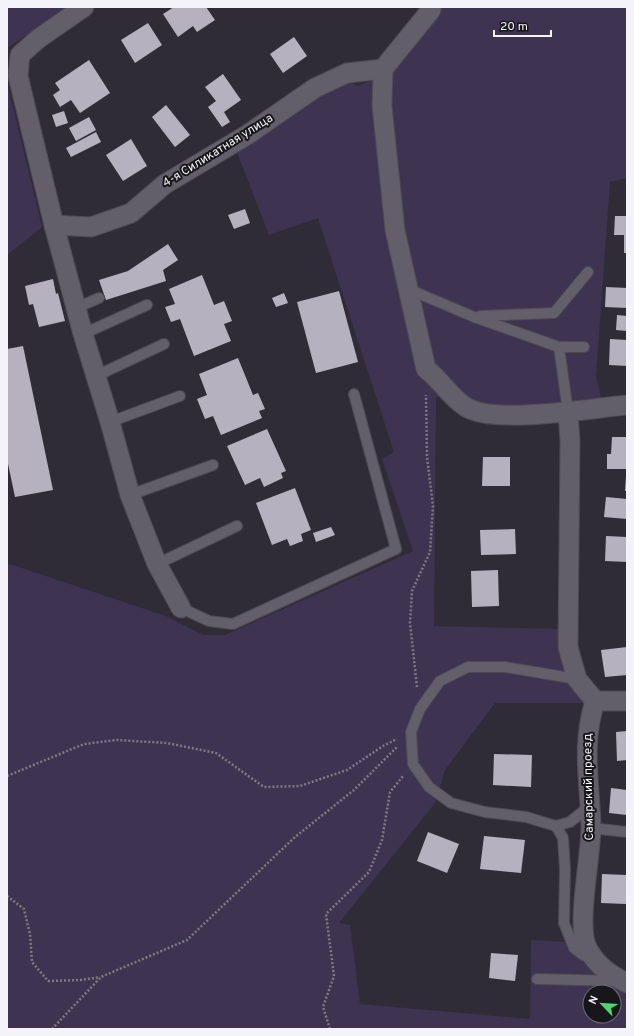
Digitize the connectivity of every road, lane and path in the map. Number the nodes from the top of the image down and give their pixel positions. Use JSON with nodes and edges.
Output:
{"nodes":[{"id":1,"x":84,"y":7,"type":"edge"},
{"id":2,"x":430,"y":7,"type":"edge"},
{"id":3,"x":383,"y":69,"type":"junction"},
{"id":4,"x":54,"y":225,"type":"junction"},
{"id":5,"x":588,"y":272,"type":"dead end"},
{"id":6,"x":408,"y":289,"type":"junction"},
{"id":7,"x":99,"y":298,"type":"dead end"},
{"id":8,"x":147,"y":305,"type":"dead end"},
{"id":9,"x":76,"y":308,"type":"junction"},
{"id":10,"x":474,"y":317,"type":"junction"},
{"id":11,"x":83,"y":334,"type":"junction"},
{"id":12,"x":164,"y":344,"type":"dead end"},
{"id":13,"x":559,"y":347,"type":"junction"},
{"id":14,"x":584,"y":347,"type":"dead end"},
{"id":15,"x":426,"y":369,"type":"junction"},
{"id":16,"x":96,"y":376,"type":"junction"},
{"id":17,"x":354,"y":394,"type":"dead end"},
{"id":18,"x":180,"y":396,"type":"dead end"},
{"id":19,"x":627,"y":405,"type":"edge"},
{"id":20,"x":568,"y":412,"type":"junction"},
{"id":21,"x":110,"y":422,"type":"junction"},
{"id":22,"x":213,"y":465,"type":"dead end"},
{"id":23,"x":130,"y":495,"type":"junction"},
{"id":24,"x":238,"y":526,"type":"dead end"},
{"id":25,"x":158,"y":564,"type":"junction"},
{"id":26,"x":181,"y":608,"type":"joint"},
{"id":27,"x":577,"y":679,"type":"junction"},
{"id":28,"x":627,"y":700,"type":"edge"},
{"id":29,"x":595,"y":701,"type":"junction"},
{"id":30,"x":420,"y":710,"type":"junction"},
{"id":31,"x":411,"y":732,"type":"junction"},
{"id":32,"x":413,"y":764,"type":"junction"},
{"id":33,"x":7,"y":776,"type":"edge"},
{"id":34,"x":590,"y":806,"type":"junction"},
{"id":35,"x":556,"y":826,"type":"junction"},
{"id":36,"x":591,"y":828,"type":"junction"},
{"id":37,"x":627,"y":832,"type":"edge"},
{"id":38,"x":7,"y":896,"type":"edge"},
{"id":39,"x":590,"y":954,"type":"junction"},
{"id":40,"x":101,"y":977,"type":"junction"},
{"id":41,"x":537,"y":979,"type":"dead end"},
{"id":42,"x":624,"y":982,"type":"edge"},
{"id":43,"x":52,"y":1029,"type":"edge"},
{"id":44,"x":330,"y":1029,"type":"edge"}],
"edges":[{"from":1,"to":4,"type":"street"},
{"from":2,"to":3,"type":"street"},
{"from":3,"to":4,"type":"street","name":"4-я Силикатная улица"},
{"from":3,"to":6,"type":"street"},
{"from":4,"to":9,"type":"street"},
{"from":5,"to":10,"type":"lane"},
{"from":6,"to":10,"type":"lane"},
{"from":6,"to":15,"type":"street"},
{"from":7,"to":9,"type":"lane"},
{"from":8,"to":11,"type":"lane"},
{"from":9,"to":11,"type":"street"},
{"from":10,"to":13,"type":"lane"},
{"from":11,"to":16,"type":"street"},
{"from":12,"to":16,"type":"lane"},
{"from":13,"to":14,"type":"lane"},
{"from":13,"to":20,"type":"lane"},
{"from":15,"to":20,"type":"street"},
{"from":15,"to":30,"type":"path"},
{"from":16,"to":21,"type":"street"},
{"from":17,"to":26,"type":"lane"},
{"from":18,"to":21,"type":"lane"},
{"from":19,"to":20,"type":"street"},
{"from":20,"to":27,"type":"street"},
{"from":21,"to":23,"type":"street"},
{"from":22,"to":23,"type":"lane"},
{"from":23,"to":25,"type":"street"},
{"from":24,"to":25,"type":"lane"},
{"from":25,"to":26,"type":"street"},
{"from":27,"to":29,"type":"street"},
{"from":27,"to":30,"type":"lane"},
{"from":28,"to":29,"type":"street"},
{"from":29,"to":34,"type":"street","name":"Самарский проезд"},
{"from":30,"to":31,"type":"lane"},
{"from":31,"to":32,"type":"lane"},
{"from":31,"to":33,"type":"path"},
{"from":31,"to":40,"type":"path"},
{"from":32,"to":35,"type":"lane"},
{"from":32,"to":44,"type":"path"},
{"from":34,"to":35,"type":"lane"},
{"from":34,"to":36,"type":"street","name":"Самарский проезд"},
{"from":35,"to":39,"type":"lane"},
{"from":36,"to":37,"type":"lane"},
{"from":36,"to":39,"type":"street","name":"Самарский проезд"},
{"from":38,"to":40,"type":"path"},
{"from":39,"to":42,"type":"street","name":"Самарский проезд"},
{"from":40,"to":43,"type":"path"},
{"from":41,"to":42,"type":"lane"}]}
